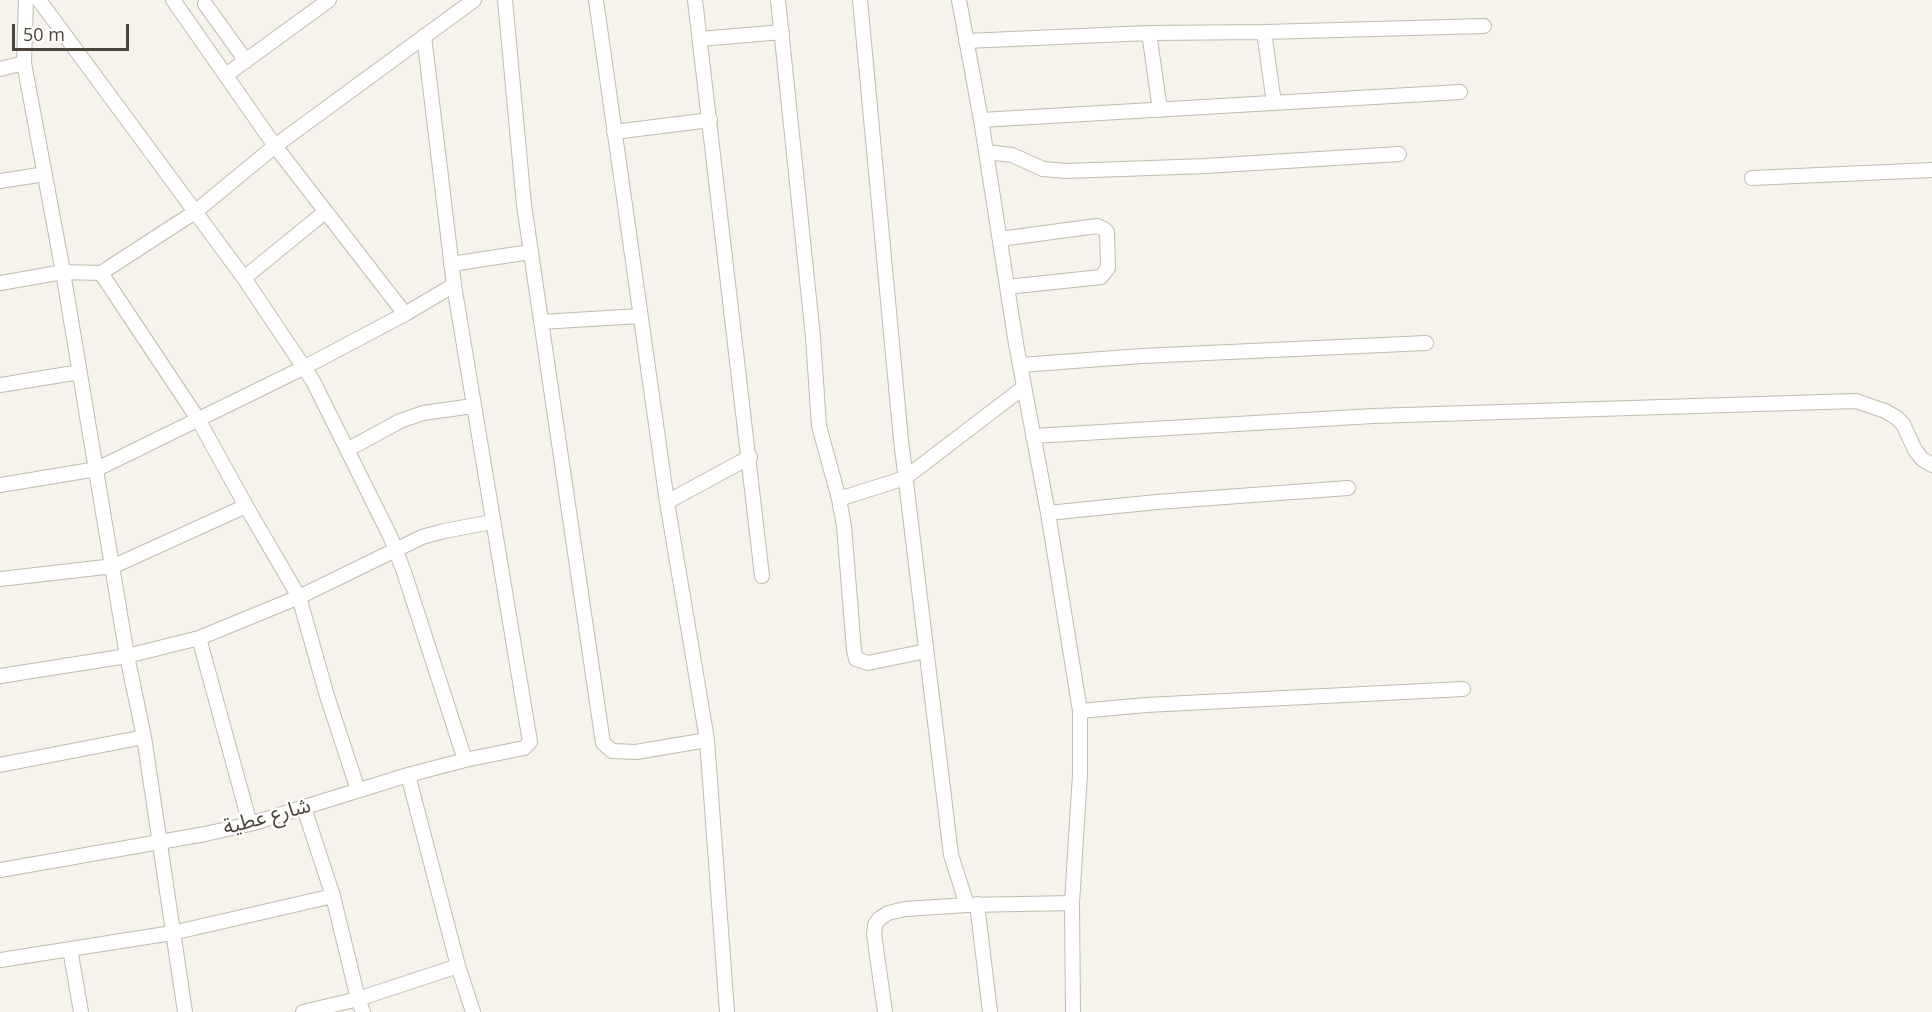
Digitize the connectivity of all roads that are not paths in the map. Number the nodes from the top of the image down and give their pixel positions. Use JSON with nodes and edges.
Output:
{"nodes":[{"id":1,"x":26,"y":0,"type":"edge"},
{"id":2,"x":39,"y":0,"type":"edge"},
{"id":3,"x":173,"y":0,"type":"edge"},
{"id":4,"x":329,"y":0,"type":"edge"},
{"id":5,"x":474,"y":0,"type":"edge"},
{"id":6,"x":505,"y":0,"type":"edge"},
{"id":7,"x":596,"y":0,"type":"edge"},
{"id":8,"x":695,"y":0,"type":"edge"},
{"id":9,"x":778,"y":0,"type":"edge"},
{"id":10,"x":860,"y":0,"type":"edge"},
{"id":11,"x":959,"y":0,"type":"edge"},
{"id":12,"x":206,"y":4,"type":"dead end"},
{"id":13,"x":1484,"y":26,"type":"dead end"},
{"id":14,"x":782,"y":32,"type":"junction"},
{"id":15,"x":1264,"y":32,"type":"junction"},
{"id":16,"x":1149,"y":33,"type":"junction"},
{"id":17,"x":424,"y":36,"type":"junction"},
{"id":18,"x":700,"y":39,"type":"junction"},
{"id":19,"x":966,"y":42,"type":"junction"},
{"id":20,"x":246,"y":61,"type":"junction"},
{"id":21,"x":24,"y":63,"type":"junction"},
{"id":22,"x":0,"y":69,"type":"edge"},
{"id":23,"x":226,"y":75,"type":"junction"},
{"id":24,"x":1460,"y":92,"type":"dead end"},
{"id":25,"x":1274,"y":103,"type":"junction"},
{"id":26,"x":1160,"y":110,"type":"junction"},
{"id":27,"x":710,"y":120,"type":"junction"},
{"id":28,"x":981,"y":120,"type":"junction"},
{"id":29,"x":614,"y":132,"type":"junction"},
{"id":30,"x":275,"y":146,"type":"junction"},
{"id":31,"x":986,"y":152,"type":"junction"},
{"id":32,"x":1399,"y":154,"type":"dead end"},
{"id":33,"x":1932,"y":170,"type":"edge"},
{"id":34,"x":45,"y":174,"type":"junction"},
{"id":35,"x":1752,"y":178,"type":"dead end"},
{"id":36,"x":0,"y":181,"type":"edge"},
{"id":37,"x":195,"y":212,"type":"junction"},
{"id":38,"x":325,"y":212,"type":"junction"},
{"id":39,"x":1000,"y":239,"type":"junction"},
{"id":40,"x":530,"y":252,"type":"junction"},
{"id":41,"x":451,"y":264,"type":"junction"},
{"id":42,"x":63,"y":272,"type":"junction"},
{"id":43,"x":101,"y":273,"type":"junction"},
{"id":44,"x":244,"y":278,"type":"junction"},
{"id":45,"x":0,"y":283,"type":"edge"},
{"id":46,"x":454,"y":285,"type":"junction"},
{"id":47,"x":1007,"y":287,"type":"junction"},
{"id":48,"x":405,"y":314,"type":"junction"},
{"id":49,"x":640,"y":316,"type":"junction"},
{"id":50,"x":541,"y":322,"type":"junction"},
{"id":51,"x":1426,"y":342,"type":"dead end"},
{"id":52,"x":1020,"y":365,"type":"junction"},
{"id":53,"x":305,"y":367,"type":"junction"},
{"id":54,"x":80,"y":372,"type":"junction"},
{"id":55,"x":0,"y":386,"type":"edge"},
{"id":56,"x":1024,"y":387,"type":"junction"},
{"id":57,"x":473,"y":406,"type":"junction"},
{"id":58,"x":198,"y":419,"type":"junction"},
{"id":59,"x":1034,"y":436,"type":"junction"},
{"id":60,"x":347,"y":450,"type":"junction"},
{"id":61,"x":750,"y":457,"type":"junction"},
{"id":62,"x":1932,"y":465,"type":"edge"},
{"id":63,"x":97,"y":469,"type":"junction"},
{"id":64,"x":905,"y":478,"type":"junction"},
{"id":65,"x":0,"y":485,"type":"edge"},
{"id":66,"x":1348,"y":488,"type":"dead end"},
{"id":67,"x":839,"y":499,"type":"junction"},
{"id":68,"x":666,"y":502,"type":"junction"},
{"id":69,"x":246,"y":506,"type":"junction"},
{"id":70,"x":1048,"y":513,"type":"junction"},
{"id":71,"x":492,"y":522,"type":"junction"},
{"id":72,"x":395,"y":550,"type":"junction"},
{"id":73,"x":114,"y":566,"type":"junction"},
{"id":74,"x":762,"y":576,"type":"dead end"},
{"id":75,"x":0,"y":579,"type":"edge"},
{"id":76,"x":299,"y":597,"type":"junction"},
{"id":77,"x":199,"y":638,"type":"junction"},
{"id":78,"x":926,"y":651,"type":"junction"},
{"id":79,"x":127,"y":656,"type":"junction"},
{"id":80,"x":0,"y":676,"type":"edge"},
{"id":81,"x":1463,"y":689,"type":"dead end"},
{"id":82,"x":1080,"y":711,"type":"junction"},
{"id":83,"x":144,"y":737,"type":"junction"},
{"id":84,"x":706,"y":740,"type":"junction"},
{"id":85,"x":465,"y":760,"type":"junction"},
{"id":86,"x":0,"y":765,"type":"edge"},
{"id":87,"x":408,"y":775,"type":"junction"},
{"id":88,"x":358,"y":790,"type":"junction"},
{"id":89,"x":304,"y":808,"type":"junction"},
{"id":90,"x":250,"y":824,"type":"junction"},
{"id":91,"x":159,"y":841,"type":"junction"},
{"id":92,"x":0,"y":870,"type":"edge"},
{"id":93,"x":333,"y":896,"type":"junction"},
{"id":94,"x":1072,"y":903,"type":"junction"},
{"id":95,"x":972,"y":904,"type":"junction"},
{"id":96,"x":172,"y":933,"type":"junction"},
{"id":97,"x":70,"y":949,"type":"junction"},
{"id":98,"x":0,"y":960,"type":"edge"},
{"id":99,"x":458,"y":966,"type":"junction"},
{"id":100,"x":361,"y":1005,"type":"edge"},
{"id":101,"x":81,"y":1012,"type":"edge"},
{"id":102,"x":185,"y":1012,"type":"edge"},
{"id":103,"x":303,"y":1012,"type":"edge"},
{"id":104,"x":473,"y":1012,"type":"edge"},
{"id":105,"x":727,"y":1012,"type":"edge"},
{"id":106,"x":885,"y":1012,"type":"edge"},
{"id":107,"x":990,"y":1012,"type":"edge"},
{"id":108,"x":1073,"y":1012,"type":"edge"}],
"edges":[{"from":1,"to":21,"type":"street"},
{"from":2,"to":37,"type":"street"},
{"from":3,"to":23,"type":"street"},
{"from":4,"to":20,"type":"street"},
{"from":5,"to":17,"type":"street"},
{"from":6,"to":40,"type":"street"},
{"from":7,"to":29,"type":"street"},
{"from":8,"to":18,"type":"street"},
{"from":9,"to":14,"type":"street"},
{"from":10,"to":64,"type":"street"},
{"from":11,"to":19,"type":"street"},
{"from":12,"to":20,"type":"street"},
{"from":13,"to":15,"type":"street"},
{"from":14,"to":18,"type":"street"},
{"from":14,"to":67,"type":"street"},
{"from":15,"to":16,"type":"street"},
{"from":15,"to":25,"type":"street"},
{"from":16,"to":19,"type":"street"},
{"from":16,"to":26,"type":"street"},
{"from":17,"to":30,"type":"street"},
{"from":17,"to":41,"type":"street"},
{"from":18,"to":27,"type":"street"},
{"from":19,"to":28,"type":"street"},
{"from":20,"to":23,"type":"street"},
{"from":21,"to":22,"type":"street"},
{"from":21,"to":34,"type":"street"},
{"from":23,"to":30,"type":"street"},
{"from":24,"to":25,"type":"street"},
{"from":25,"to":26,"type":"street"},
{"from":26,"to":28,"type":"street"},
{"from":27,"to":29,"type":"street"},
{"from":27,"to":61,"type":"street"},
{"from":28,"to":31,"type":"street"},
{"from":29,"to":49,"type":"street"},
{"from":30,"to":37,"type":"street"},
{"from":30,"to":38,"type":"street"},
{"from":31,"to":32,"type":"street"},
{"from":31,"to":39,"type":"street"},
{"from":33,"to":35,"type":"street"},
{"from":34,"to":36,"type":"street"},
{"from":34,"to":42,"type":"street"},
{"from":37,"to":43,"type":"street"},
{"from":37,"to":44,"type":"street"},
{"from":38,"to":44,"type":"street"},
{"from":38,"to":48,"type":"street"},
{"from":39,"to":47,"type":"street"},
{"from":39,"to":47,"type":"street"},
{"from":40,"to":41,"type":"street"},
{"from":40,"to":50,"type":"street"},
{"from":41,"to":46,"type":"street"},
{"from":42,"to":43,"type":"street"},
{"from":42,"to":45,"type":"street"},
{"from":42,"to":54,"type":"street"},
{"from":43,"to":58,"type":"street"},
{"from":44,"to":53,"type":"street"},
{"from":46,"to":48,"type":"street"},
{"from":46,"to":57,"type":"street"},
{"from":47,"to":52,"type":"street"},
{"from":48,"to":53,"type":"street"},
{"from":49,"to":50,"type":"street"},
{"from":49,"to":68,"type":"street"},
{"from":50,"to":84,"type":"street"},
{"from":51,"to":52,"type":"street"},
{"from":52,"to":56,"type":"street"},
{"from":53,"to":58,"type":"street"},
{"from":53,"to":60,"type":"street"},
{"from":54,"to":55,"type":"street"},
{"from":54,"to":63,"type":"street"},
{"from":56,"to":59,"type":"street"},
{"from":56,"to":64,"type":"street"},
{"from":57,"to":60,"type":"street"},
{"from":57,"to":71,"type":"street"},
{"from":58,"to":63,"type":"street"},
{"from":58,"to":69,"type":"street"},
{"from":59,"to":62,"type":"street"},
{"from":59,"to":70,"type":"street"},
{"from":60,"to":72,"type":"street"},
{"from":61,"to":68,"type":"street"},
{"from":61,"to":74,"type":"street"},
{"from":63,"to":65,"type":"street"},
{"from":63,"to":73,"type":"street"},
{"from":64,"to":67,"type":"street"},
{"from":64,"to":78,"type":"street"},
{"from":66,"to":70,"type":"street"},
{"from":67,"to":78,"type":"street"},
{"from":68,"to":84,"type":"street"},
{"from":69,"to":73,"type":"street"},
{"from":69,"to":76,"type":"street"},
{"from":70,"to":82,"type":"street"},
{"from":71,"to":72,"type":"street"},
{"from":71,"to":85,"type":"street","name":"شارع عطية"},
{"from":72,"to":76,"type":"street"},
{"from":72,"to":85,"type":"street"},
{"from":73,"to":75,"type":"street"},
{"from":73,"to":79,"type":"street"},
{"from":76,"to":77,"type":"street"},
{"from":76,"to":88,"type":"street"},
{"from":77,"to":79,"type":"street"},
{"from":77,"to":90,"type":"street"},
{"from":78,"to":95,"type":"street"},
{"from":79,"to":80,"type":"street"},
{"from":79,"to":83,"type":"street"},
{"from":81,"to":82,"type":"street"},
{"from":82,"to":94,"type":"street"},
{"from":83,"to":86,"type":"street"},
{"from":83,"to":91,"type":"street"},
{"from":84,"to":105,"type":"street"},
{"from":85,"to":87,"type":"street","name":"شارع عطية"},
{"from":87,"to":88,"type":"street","name":"شارع عطية"},
{"from":87,"to":99,"type":"street"},
{"from":88,"to":89,"type":"street","name":"شارع عطية"},
{"from":89,"to":90,"type":"street","name":"شارع عطية"},
{"from":89,"to":93,"type":"street"},
{"from":90,"to":91,"type":"street","name":"شارع عطية"},
{"from":91,"to":92,"type":"street","name":"شارع عطية"},
{"from":91,"to":96,"type":"street"},
{"from":93,"to":96,"type":"street"},
{"from":93,"to":100,"type":"street"},
{"from":94,"to":95,"type":"street"},
{"from":94,"to":108,"type":"street"},
{"from":95,"to":106,"type":"street"},
{"from":95,"to":107,"type":"street"},
{"from":96,"to":97,"type":"street"},
{"from":96,"to":102,"type":"street"},
{"from":97,"to":98,"type":"street"},
{"from":97,"to":101,"type":"street"},
{"from":99,"to":100,"type":"street"},
{"from":99,"to":104,"type":"street"},
{"from":100,"to":103,"type":"street"}]}
